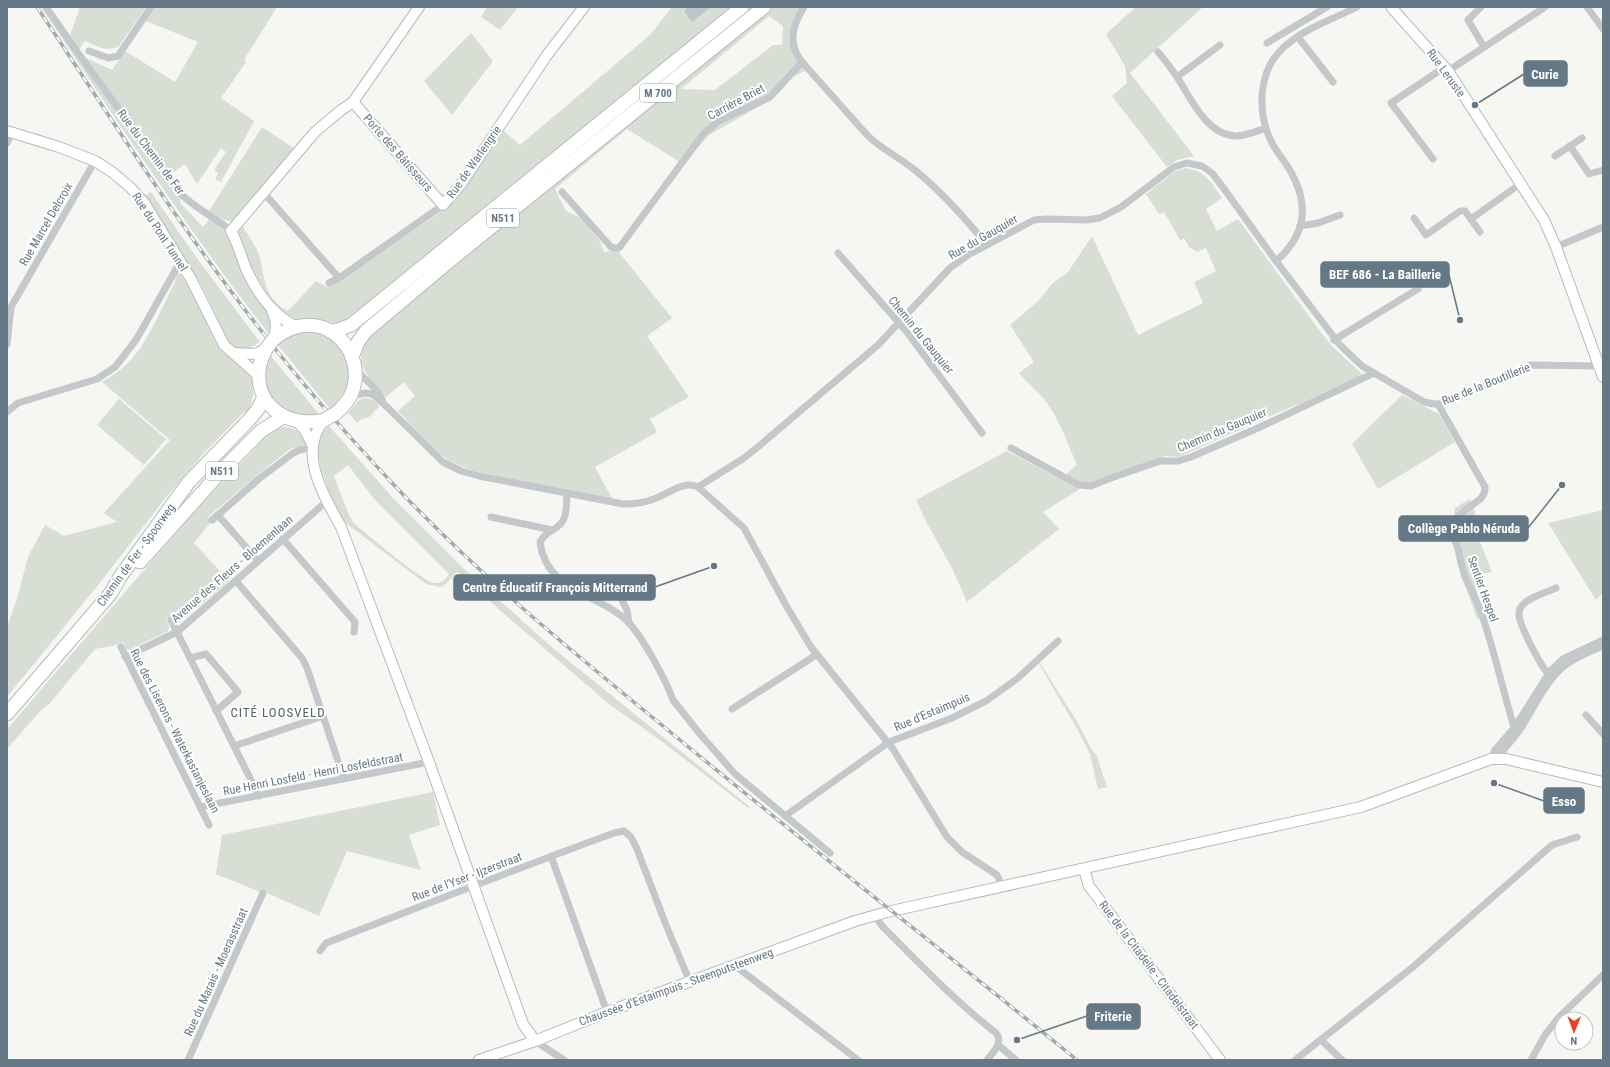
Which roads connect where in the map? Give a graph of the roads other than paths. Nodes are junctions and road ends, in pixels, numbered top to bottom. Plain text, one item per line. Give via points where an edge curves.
1 (46, 7) edge
2 (151, 7) edge
3 (419, 7) edge
4 (584, 7) edge
5 (742, 7) edge
6 (764, 7) edge
7 (804, 7) edge
8 (1327, 7) edge
9 (1357, 7) edge
10 (1391, 7) edge
11 (1481, 7) edge
12 (1545, 7) edge
13 (1587, 7) edge
14 (1603, 29) edge
15 (1298, 37) junction
16 (1267, 43) dead end
17 (1220, 45) dead end
18 (1484, 47) junction
19 (90, 51) dead end
20 (1158, 52) dead end
21 (802, 62) junction
22 (1446, 69) junction
23 (1177, 77) junction
24 (1333, 82) dead end
25 (353, 102) junction
26 (1266, 128) junction
27 (10, 131) edge
28 (1582, 138) dead end
29 (7, 143) edge
30 (1570, 146) junction
31 (1555, 156) dead end
32 (1433, 159) dead end
33 (95, 162) junction
34 (1198, 164) joint
35 (1603, 170) edge
36 (548, 173) junction
37 (1520, 184) junction
38 (562, 192) dead end
39 (264, 193) junction
40 (443, 205) junction
41 (1340, 215) dead end
42 (1414, 218) dead end
43 (1471, 219) junction
44 (1300, 226) junction
45 (1603, 227) edge
46 (231, 231) junction
47 (1480, 232) dead end
48 (987, 245) junction
49 (1556, 247) junction
50 (838, 253) dead end
51 (180, 262) junction
52 (1276, 262) junction
53 (339, 278) junction
54 (329, 283) dead end
55 (1418, 289) dead end
56 (272, 309) junction
57 (899, 323) junction
58 (297, 327) junction
59 (330, 332) junction
60 (1334, 340) junction
61 (7, 344) edge
62 (269, 345) junction
63 (233, 353) junction
64 (354, 363) junction
65 (1598, 366) junction
66 (1374, 373) junction
67 (258, 376) junction
68 (1603, 377) edge
69 (350, 396) junction
70 (264, 397) junction
71 (383, 403) junction
72 (1438, 404) junction
73 (7, 412) edge
74 (284, 417) junction
75 (329, 417) junction
76 (297, 422) junction
77 (982, 433) dead end
78 (312, 446) junction
79 (1011, 448) dead end
80 (698, 487) junction
81 (567, 494) junction
82 (327, 501) junction
83 (490, 517) dead end
84 (552, 530) junction
85 (283, 539) junction
86 (258, 561) junction
87 (236, 581) junction
88 (615, 587) dead end
89 (1556, 588) dead end
90 (112, 593) junction
91 (171, 620) dead end
92 (629, 623) junction
93 (177, 632) junction
94 (354, 632) dead end
95 (1603, 640) edge
96 (1058, 641) dead end
97 (1603, 646) edge
98 (120, 647) dead end
99 (816, 655) junction
100 (125, 657) junction
101 (190, 658) junction
102 (1547, 673) junction
103 (1553, 679) junction
104 (732, 709) dead end
105 (216, 711) junction
106 (7, 714) edge
107 (323, 716) junction
108 (1586, 716) dead end
109 (1517, 729) junction
110 (1603, 734) edge
111 (889, 742) junction
112 (234, 746) junction
113 (1494, 759) junction
114 (430, 762) junction
115 (344, 779) junction
116 (1603, 782) edge
117 (259, 796) junction
118 (200, 807) junction
119 (785, 816) junction
120 (209, 825) dead end
121 (1577, 837) dead end
122 (830, 853) dead end
123 (551, 856) junction
124 (1084, 868) junction
125 (474, 887) junction
126 (1003, 887) junction
127 (263, 893) dead end
128 (874, 915) junction
129 (320, 951) dead end
130 (734, 965) junction
131 (1603, 975) edge
132 (690, 982) junction
133 (607, 1012) junction
134 (535, 1040) junction
135 (1321, 1040) junction
136 (998, 1045) junction
137 (188, 1060) edge
138 (479, 1060) edge
139 (564, 1060) edge
140 (858, 1060) edge
141 (987, 1060) edge
142 (1016, 1060) edge
143 (1220, 1060) edge
144 (1296, 1060) edge
145 (1342, 1060) edge
146 (1531, 1060) edge

1 - 46 street, Rue du Chemin de Fer via 181,194
2 - 19 street via 118,56 108,58
3 - 25 main road
4 - 40 main road, Rue de Warlengrie via 535,72 461,184
5 - 36 highway, M 700
6 - 36 highway, M 700
7 - 21 street via 796,20 792,36 795,51
8 - 16 street
9 - 15 street
10 - 22 main road, Rue Leruste
11 - 18 street via 1468,20
12 - 18 street
13 - 14 street
15 - 24 street
15 - 26 street via 1278,54 1265,78 1262,101
17 - 23 street
18 - 22 street
20 - 23 street
21 - 38 street, Carrière Briet via 770,97 719,121 704,133 619,248 611,247
21 - 48 street via 872,139 925,179 954,206
22 - 32 street via 1391,103
22 - 37 main road, Rue Leruste
23 - 26 street via 1202,115 1218,130 1238,136
25 - 39 main road via 315,132
25 - 40 main road, Porte des Bâtisseurs
26 - 44 street via 1271,142 1290,170 1297,186 1301,205
27 - 29 street
27 - 33 main road, Rue du Pont Tunnel
28 - 30 street
30 - 31 street
30 - 35 street via 1589,174
33 - 51 main road, Rue du Pont Tunnel via 131,188
33 - 61 street, Rue Marcel Delcroix via 11,307
34 - 48 street, Rue du Gauquier via 1187,163 1174,167 1105,216 1086,220 1038,219
34 - 52 street, Rue de la Boutillerie via 1216,178
36 - 59 highway, N511 via 351,325
36 - 64 highway, N511 via 366,331 358,342
37 - 43 street
37 - 49 main road, Rue Leruste via 1544,220
39 - 46 main road
39 - 53 street
40 - 53 street, Rue de Warlengrie
41 - 44 street
42 - 43 street via 1426,235 1460,211 1467,212
43 - 47 street
44 - 52 street via 1293,244
45 - 49 street
46 - 56 main road, Rue du Chemin de Fer via 249,275
48 - 57 street, Rue du Gauquier via 950,268
49 - 65 main road, Rue Leruste
50 - 57 street, Chemin du Gauquier
51 - 63 main road, Rue du Pont Tunnel via 208,310 224,345
51 - 73 street via 136,340 115,367 97,379 18,403
52 - 60 street, Rue de la Boutillerie
53 - 54 street, Rue de Warlengrie
55 - 60 street
56 - 58 main road, Rue du Chemin de Fer
56 - 62 main road, Rue du Chemin de Fer via 277,328
57 - 77 street, Chemin du Gauquier
57 - 80 street, Rue du Gauquier via 878,345 759,446
58 - 59 highway via 319,327
58 - 62 highway via 286,331
59 - 64 highway via 344,342
60 - 66 street, Rue de la Boutillerie
62 - 63 main road via 255,354
62 - 67 highway via 260,363
63 - 67 main road, Rue du Pont Tunnel
64 - 69 highway via 355,383
64 - 71 street via 361,377 380,395
65 - 68 main road
65 - 72 street, Rue de la Boutillerie via 1531,365
66 - 72 street, Rue de la Boutillerie via 1424,402
66 - 79 street, Chemin du Gauquier via 1191,457 1178,461 1160,461 1091,486 1079,485
67 - 70 highway
69 - 71 street via 372,394
69 - 75 highway via 344,406
70 - 74 highway via 272,408
70 - 90 highway, Chemin de Fer - Spoorweg / N511 via 249,420 188,483 120,577
71 - 81 street via 443,462 476,476
72 - 109 street, Sentier Hespel via 1485,487 1482,498 1458,516 1454,534 1463,570 1483,618
74 - 76 highway
74 - 90 highway, Chemin de Fer - Spoorweg / N511 via 261,430
75 - 76 highway via 309,423
75 - 78 main road via 317,428
76 - 78 main road via 304,429
78 - 82 main road via 316,476
78 - 86 street via 292,454 215,517
80 - 81 street via 683,485 654,499 628,504
80 - 99 street via 744,528 796,624
81 - 84 street via 565,516 562,523
82 - 85 street, Avenue des Fleurs - Bloemenlaan
82 - 114 main road via 343,534
83 - 84 street
84 - 92 street via 545,534 540,542 547,565 552,572 574,589
85 - 86 street, Avenue des Fleurs - Bloemenlaan
85 - 94 street via 355,622
86 - 87 street, Avenue des Fleurs - Bloemenlaan
87 - 93 street, Avenue des Fleurs - Bloemenlaan
87 - 107 street via 302,658
88 - 92 street via 627,610
89 - 102 street via 1526,602 1519,612 1540,663
90 - 106 highway, Chemin de Fer - Spoorweg / N511
91 - 93 street
92 - 119 street via 641,638 683,714 735,774
93 - 100 street, Avenue des Fleurs - Bloemenlaan
93 - 101 street
95 - 102 street via 1564,659
96 - 111 street, Rue d'Estaimpuis via 1018,678 975,708
97 - 103 street via 1567,664
98 - 100 street, Rue des Liserons - Waterkastanjeslaan
99 - 104 street
99 - 111 street
100 - 118 street, Rue des Liserons - Waterkastanjeslaan
101 - 105 street
101 - 105 street via 206,654 238,692
102 - 103 street
102 - 109 street
103 - 109 street
105 - 112 street
107 - 112 street
107 - 115 street
108 - 110 street
109 - 113 street
111 - 119 street, Rue d'Estaimpuis
111 - 126 street via 947,837 962,852 997,875
112 - 117 street
113 - 116 main road via 1506,759
113 - 124 main road, Chaussée d'Estaimpuis - Steenputsteenweg via 1361,807
114 - 115 street, Rue Henri Losfeld - Henri Losfeldstraat
114 - 125 main road
115 - 117 street, Rue Henri Losfeld - Henri Losfeldstraat
117 - 118 street, Rue Henri Losfeld - Henri Losfeldstraat
118 - 120 street, Rue des Liserons - Waterkastanjeslaan
119 - 122 street
121 - 135 street via 1552,845 1413,967
123 - 125 street, Rue de l'Yser - Ijzerstraat
123 - 132 street, Rue de l'Yser - Ijzerstraat via 614,833 624,831 631,836
123 - 133 street
124 - 126 main road, Chaussée d'Estaimpuis - Steenputsteenweg
124 - 143 main road, Rue de la Citadelle - Citadelstraat via 1089,886
125 - 129 street, Rue de l'Yser - Ijzerstraat via 326,943
125 - 134 main road via 523,1024
126 - 128 main road, Chaussée d'Estaimpuis - Steenputsteenweg
127 - 137 street, Rue du Marais - Moerasstraat
128 - 130 main road, Chaussée d'Estaimpuis - Steenputsteenweg
128 - 136 street via 945,989 996,1033 1000,1040
130 - 132 main road, Chaussée d'Estaimpuis - Steenputsteenweg
130 - 140 street
131 - 146 street via 1554,1023
132 - 133 main road, Chaussée d'Estaimpuis - Steenputsteenweg
133 - 134 main road, Chaussée d'Estaimpuis - Steenputsteenweg
134 - 138 main road, Chaussée d'Estaimpuis - Steenputsteenweg
134 - 139 street
135 - 144 street
135 - 145 street
136 - 141 street
136 - 142 street

